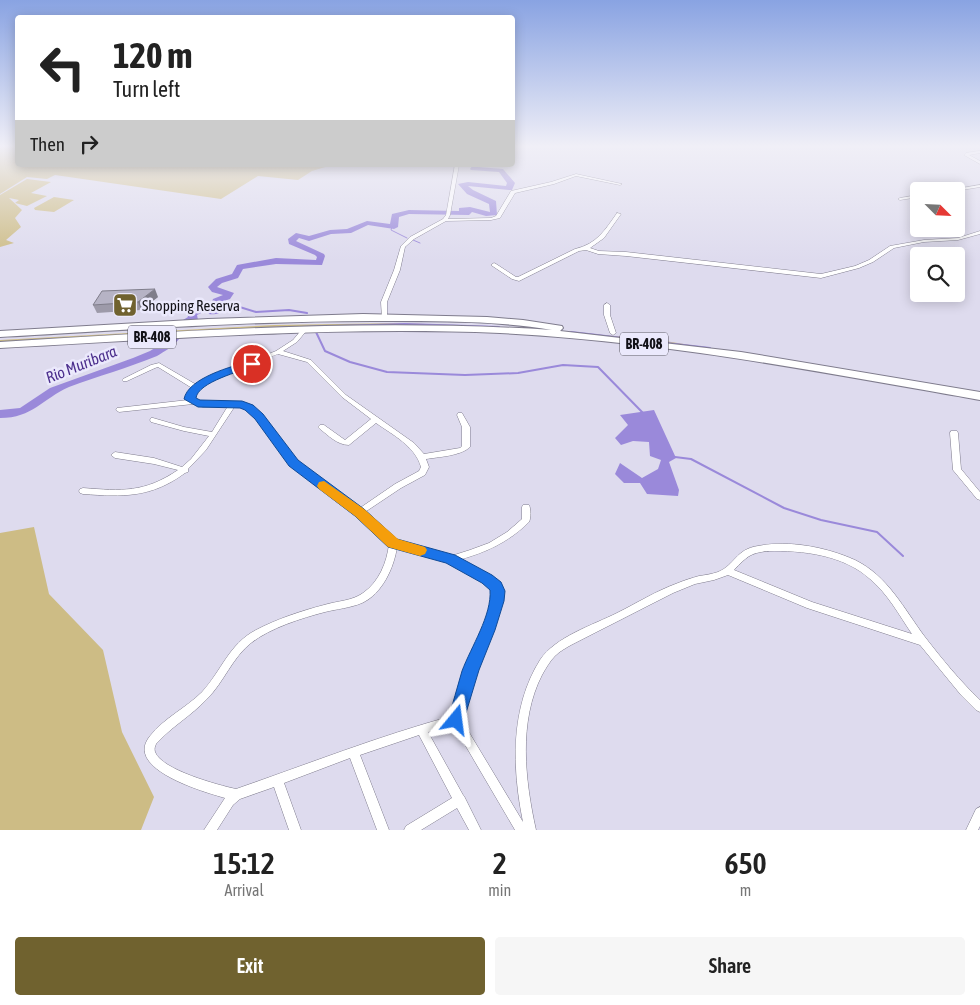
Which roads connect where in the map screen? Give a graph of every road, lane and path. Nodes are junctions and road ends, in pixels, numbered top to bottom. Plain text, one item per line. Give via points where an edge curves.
1 (453, 184) edge
2 (549, 184) edge
3 (980, 186) edge
4 (965, 188) edge
5 (910, 197) edge
6 (900, 199) dead end
7 (619, 214) dead end
8 (447, 215) junction
9 (980, 232) edge
10 (586, 248) junction
11 (494, 266) dead end
12 (607, 305) dead end
13 (384, 318) junction
14 (558, 328) junction
15 (305, 329) junction
16 (613, 333) junction
17 (0, 336) edge
18 (0, 346) edge
19 (278, 352) junction
20 (125, 380) dead end
21 (195, 387) junction
22 (980, 388) edge
23 (980, 396) edge
24 (193, 402) junction
25 (233, 404) junction
26 (119, 410) dead end
27 (460, 415) dead end
28 (153, 420) dead end
29 (375, 420) junction
30 (322, 426) dead end
31 (954, 433) dead end
32 (213, 434) junction
33 (115, 455) dead end
34 (422, 457) junction
35 (186, 470) junction
36 (83, 492) dead end
37 (980, 496) edge
38 (526, 508) dead end
39 (360, 512) junction
40 (393, 543) junction
41 (450, 559) junction
42 (727, 571) junction
43 (923, 642) junction
44 (980, 707) edge
45 (456, 720) junction
46 (421, 729) junction
47 (352, 752) junction
48 (277, 780) junction
49 (236, 795) junction
50 (460, 800) junction
51 (980, 813) edge
52 (210, 830) edge
53 (295, 830) edge
54 (383, 830) edge
55 (410, 830) edge
56 (476, 830) edge
57 (521, 830) edge
58 (530, 830) edge
59 (972, 830) edge

1 - 8 street
2 - 8 street via 513,192 498,217
3 - 4 street
5 - 6 street
7 - 10 street via 602,237
8 - 13 street via 403,246 384,302
9 - 10 street via 958,239 892,247 857,267 821,276 598,252
10 - 11 street via 519,279
12 - 16 street
13 - 14 highway via 512,322
13 - 17 highway via 292,318
14 - 16 highway, BR-408
14 - 17 highway, BR-408 via 488,323 336,322
15 - 18 highway, BR-408
15 - 19 street via 295,341
15 - 23 highway, BR-408 via 453,329 590,338 684,348
16 - 22 highway, BR-408 via 771,354
19 - 21 street
19 - 29 street via 309,360 335,388
20 - 21 street via 159,365
21 - 24 street via 190,399
24 - 25 street
24 - 26 street
25 - 32 street
25 - 39 street via 249,407 294,463
27 - 34 street via 466,427 466,447
28 - 32 street via 184,430
29 - 30 street via 346,443
29 - 34 street via 402,437
31 - 37 street via 957,470
32 - 35 street
33 - 35 street
34 - 39 street via 425,467 422,473
35 - 36 street via 160,485 134,492
38 - 41 street via 526,520 501,541 472,554
39 - 40 street
40 - 41 street
40 - 49 street via 393,552 383,574 369,593 350,604 306,614 246,640 206,693 155,737 149,746 149,755 158,765 199,785
41 - 45 street via 487,579 497,591
42 - 43 street via 837,615
42 - 43 street via 755,549 804,551 851,562 876,579
42 - 58 street via 657,596 571,640 554,651 543,664 529,690 523,730 521,759
43 - 44 street
45 - 46 street
45 - 57 street
46 - 47 street
46 - 50 street
47 - 48 street
47 - 54 street
48 - 49 street
48 - 53 street
49 - 52 street
50 - 55 street
50 - 56 street
51 - 59 street

